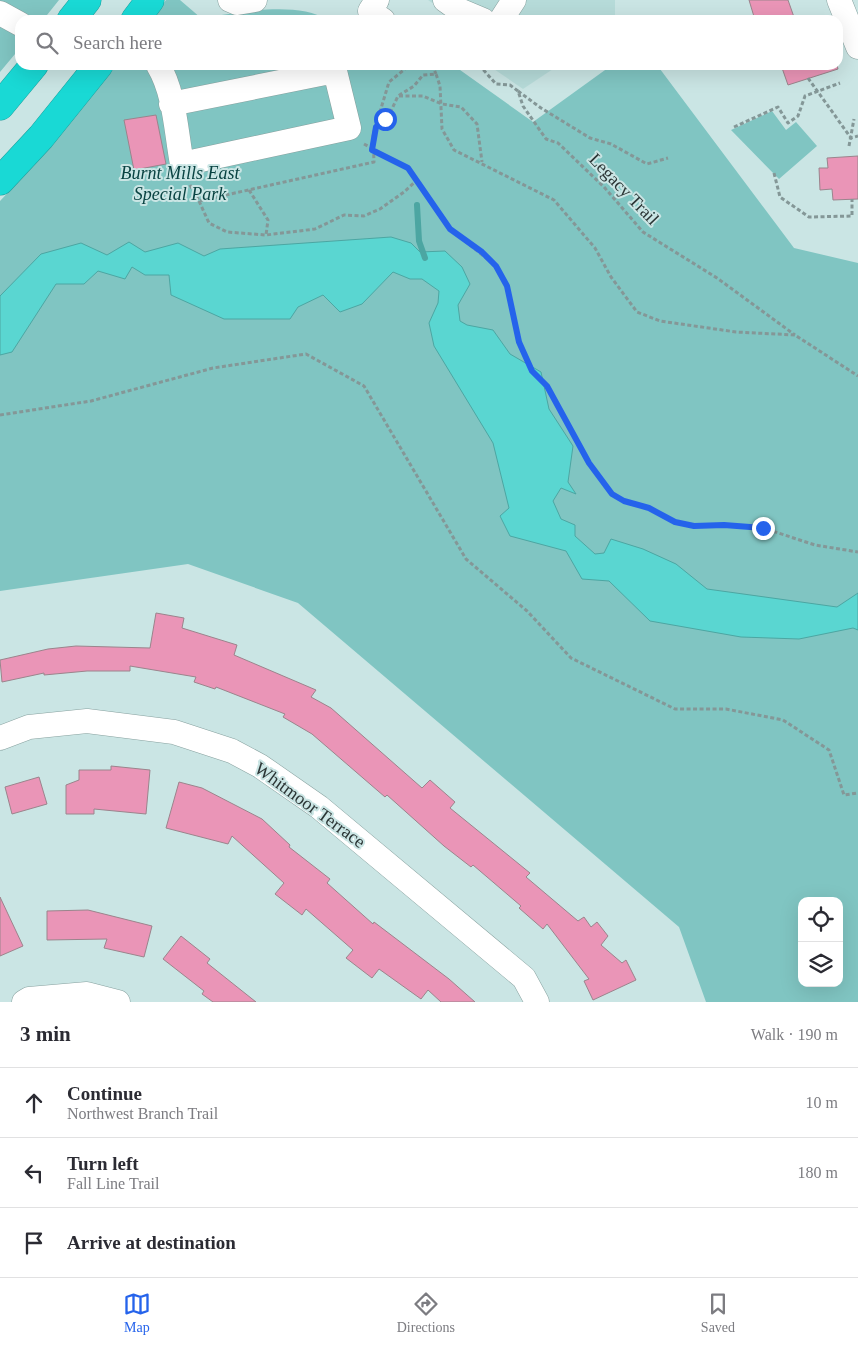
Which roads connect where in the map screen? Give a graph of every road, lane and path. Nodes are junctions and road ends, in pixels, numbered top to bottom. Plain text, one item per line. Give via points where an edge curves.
1 (87, 0) edge
2 (150, 0) edge
3 (230, 0) edge
4 (255, 0) edge
5 (377, 0) edge
6 (445, 0) edge
7 (514, 0) edge
8 (839, 0) edge
9 (0, 13) edge
10 (74, 15) edge
11 (139, 15) edge
12 (376, 15) edge
13 (470, 15) edge
14 (504, 15) edge
15 (15, 21) edge
16 (858, 47) edge
17 (30, 70) edge
18 (96, 70) edge
19 (161, 70) edge
20 (404, 70) edge
21 (434, 70) edge
22 (483, 70) edge
23 (436, 74) junction
24 (808, 78) dead end
25 (840, 83) dead end
26 (518, 91) junction
27 (818, 91) junction
28 (398, 96) junction
29 (171, 104) junction
30 (442, 104) junction
31 (0, 106) edge
32 (854, 119) dead end
33 (376, 127) junction
34 (734, 127) dead end
35 (858, 136) edge
36 (851, 138) junction
37 (849, 146) dead end
38 (372, 150) junction
39 (668, 158) dead end
40 (482, 163) junction
41 (182, 164) junction
42 (774, 173) dead end
43 (0, 181) edge
44 (416, 181) junction
45 (249, 190) junction
46 (852, 199) dead end
47 (199, 201) junction
48 (266, 235) junction
49 (795, 335) junction
50 (858, 376) edge
51 (0, 414) edge
52 (858, 552) edge
53 (0, 738) edge
54 (858, 793) edge
55 (24, 1002) edge
56 (118, 1002) edge
57 (537, 1002) edge

1 - 10 highway
2 - 11 highway
3 - 4 street via 237,3
5 - 12 street via 370,11
6 - 13 street
7 - 14 street
8 - 16 street
9 - 15 street
17 - 31 highway
18 - 43 highway
19 - 29 street
20 - 33 path via 388,82
21 - 23 path
22 - 26 path via 496,84 510,85
23 - 28 path via 423,75 414,86
23 - 30 path
24 - 27 path
25 - 27 path
26 - 39 path via 590,138 610,144 646,164
26 - 49 path, Legacy Trail via 523,106 546,139 558,143 604,187 642,232 716,278
27 - 34 path via 805,96 798,116 788,123 778,107
27 - 36 path
28 - 30 path via 423,96
28 - 33 path via 391,111
29 - 41 street
29 - 41 street via 335,71 348,128
30 - 40 path via 442,129 454,150
30 - 40 path via 460,107 477,124
32 - 36 path
33 - 38 path
35 - 36 path
36 - 37 path
38 - 44 path via 408,168
38 - 45 path via 374,162
40 - 49 path via 554,200 595,248 611,277 637,312 660,321 736,332
41 - 47 path
42 - 46 path via 780,197 809,217 852,216
44 - 48 path via 388,203 364,216 344,215 315,229
44 - 52 path via 450,229 496,266 507,286 519,342 532,371 547,386 589,463 612,494 675,522 694,526 763,528 816,545
45 - 47 path
45 - 48 path via 268,220
47 - 48 path via 208,223 227,232
49 - 50 path, Legacy Trail
51 - 54 path via 91,401 213,368 306,354 364,386 466,559 527,612 570,658 676,708 726,709 783,720 829,750 844,795
53 - 57 street, Whitmoor Terrace via 29,728 88,720 174,732 232,751 260,766 319,807 524,978
55 - 56 street via 88,994

